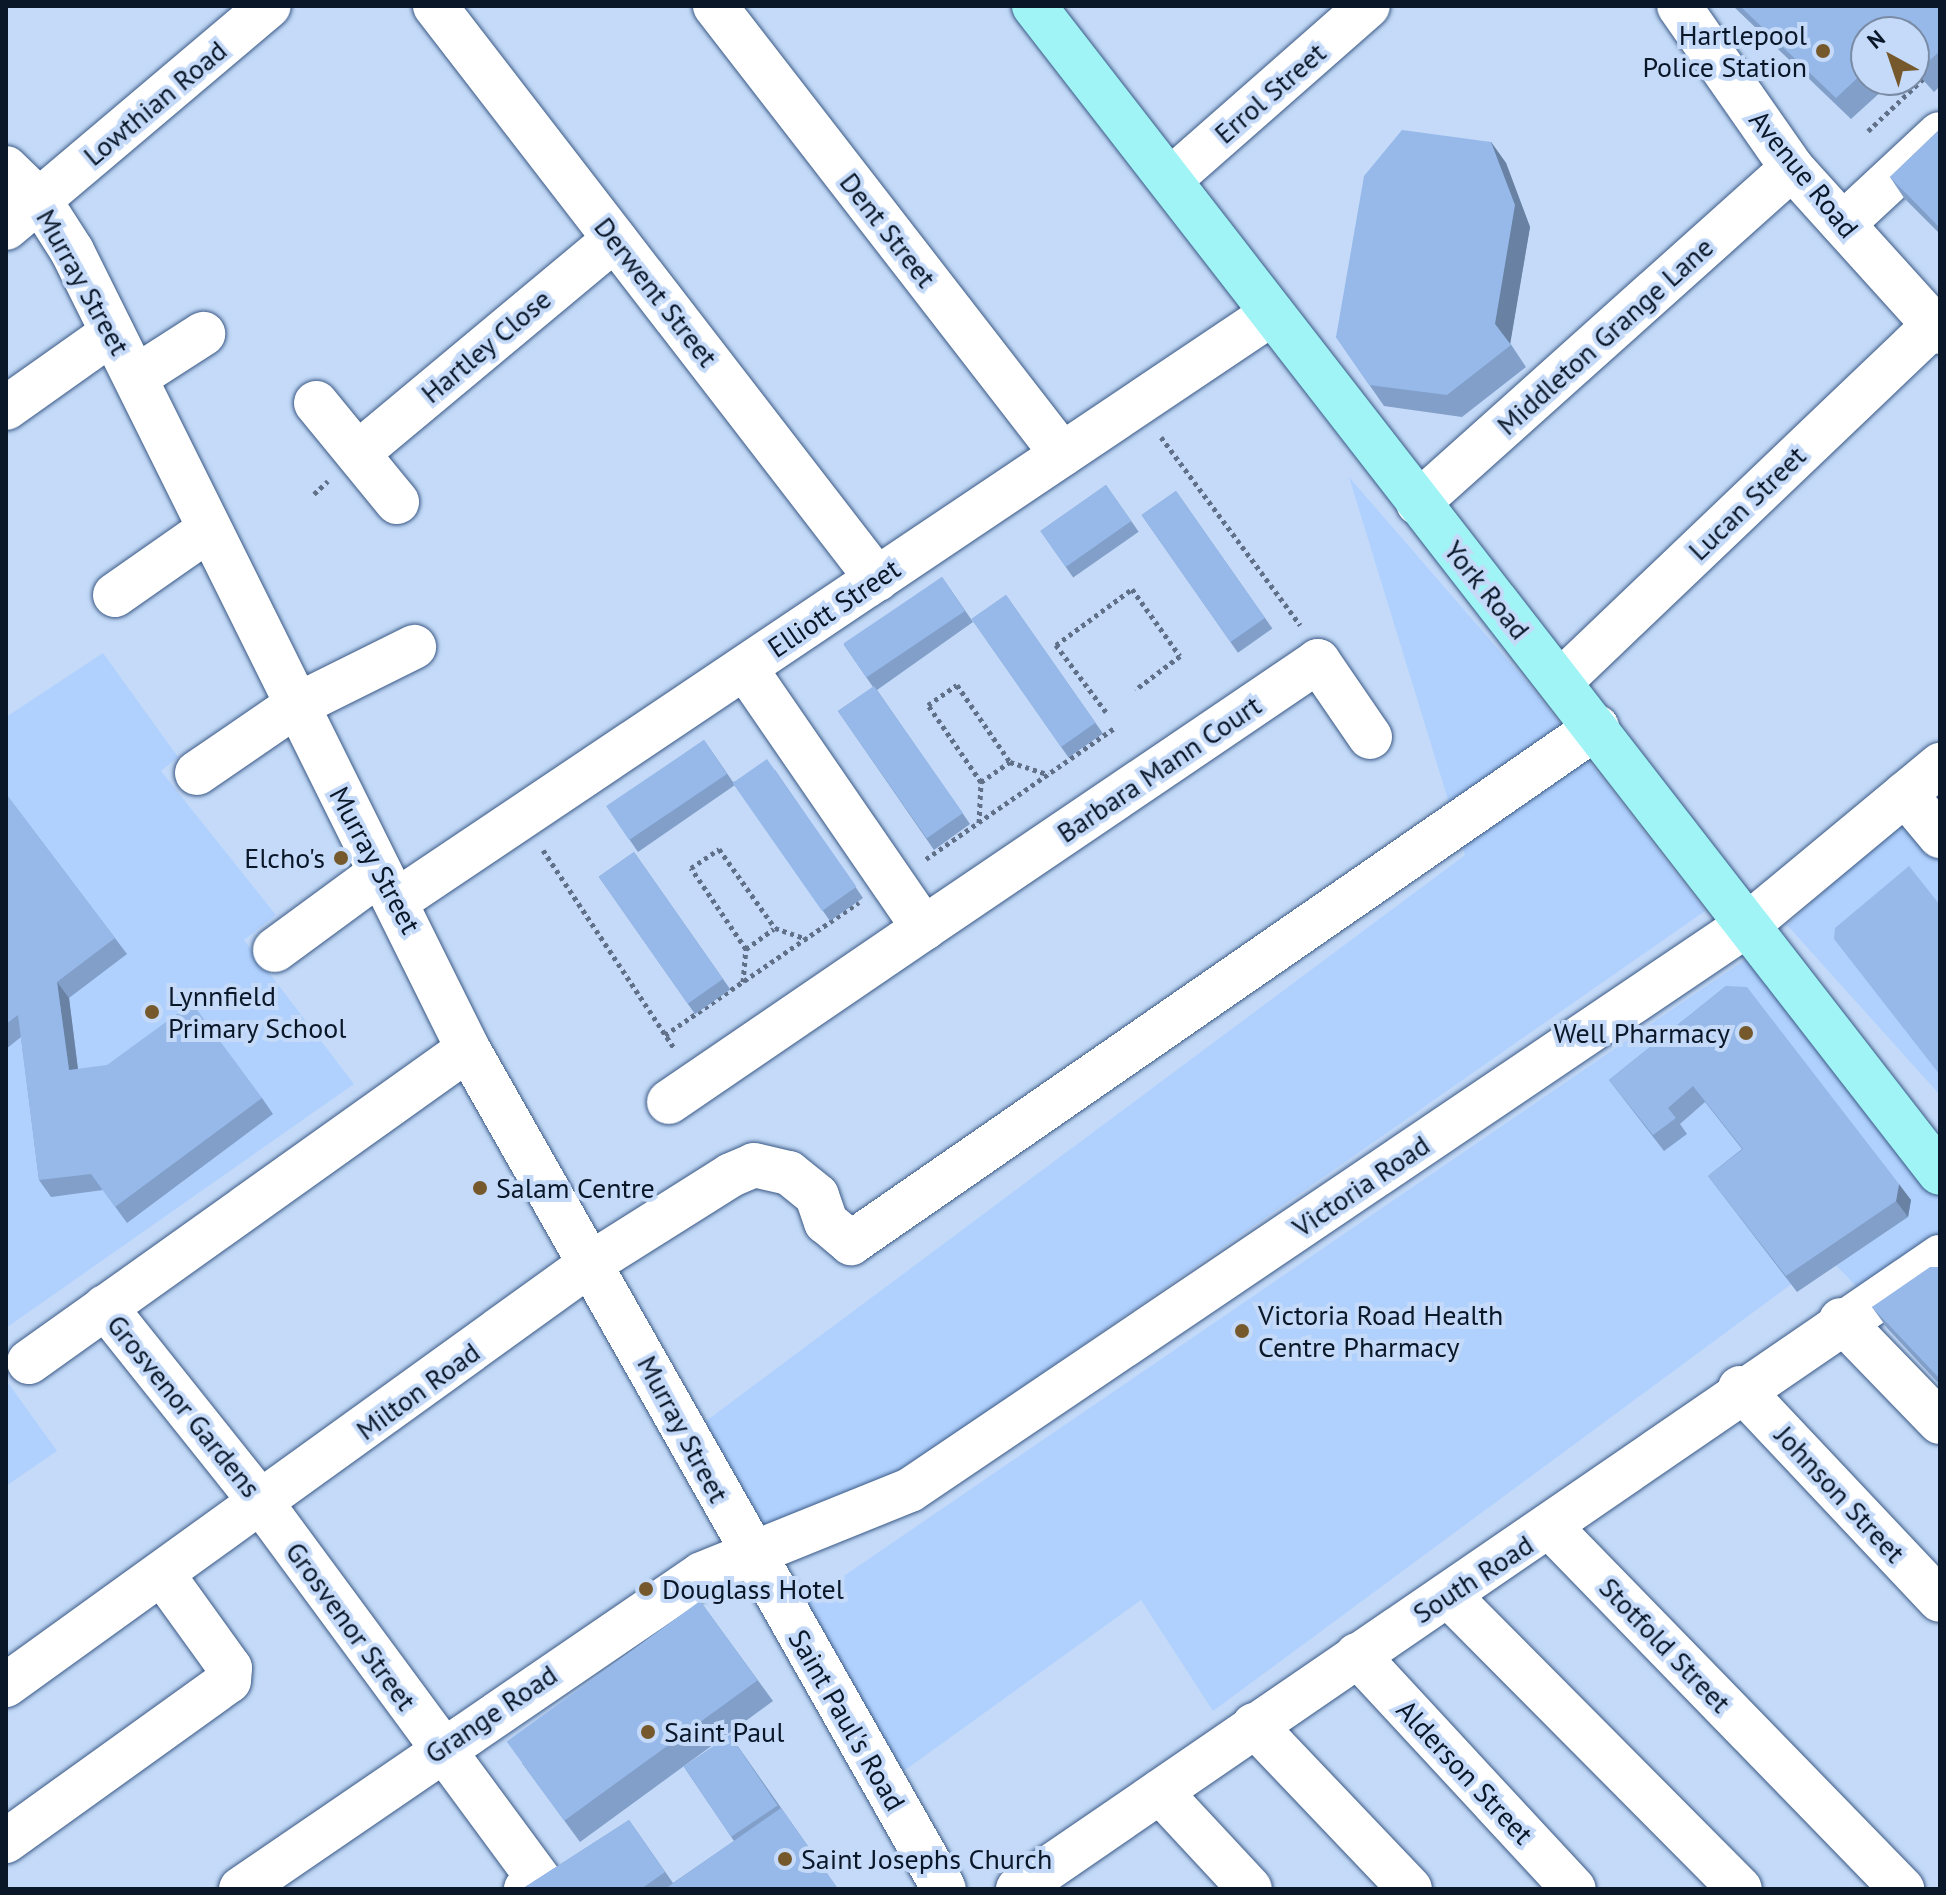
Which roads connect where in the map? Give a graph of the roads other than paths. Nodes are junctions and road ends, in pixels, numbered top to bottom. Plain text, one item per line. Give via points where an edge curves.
1 (269, 6) edge
2 (435, 6) edge
3 (715, 6) edge
4 (1034, 6) edge
5 (1679, 6) edge
6 (1363, 8) edge
7 (1940, 134) edge
8 (6, 168) edge
9 (1792, 168) junction
10 (1171, 179) junction
11 (40, 201) junction
12 (1843, 224) junction
13 (6, 228) edge
14 (615, 239) junction
15 (1270, 315) junction
16 (1937, 329) edge
17 (112, 333) junction
18 (203, 334) dead end
19 (136, 377) junction
20 (316, 403) dead end
21 (6, 408) edge
22 (358, 453) junction
23 (1062, 454) junction
24 (397, 502) dead end
25 (1418, 503) junction
26 (208, 530) junction
27 (877, 579) junction
28 (115, 595) dead end
29 (414, 647) dead end
30 (745, 668) junction
31 (1561, 681) junction
32 (295, 706) junction
33 (1597, 727) junction
34 (1370, 737) dead end
35 (1940, 765) edge
36 (197, 773) dead end
37 (1905, 794) junction
38 (1940, 836) edge
39 (389, 887) junction
40 (1751, 922) junction
41 (924, 928) junction
42 (275, 950) dead end
43 (468, 1049) junction
44 (669, 1102) dead end
45 (1940, 1173) edge
46 (593, 1262) junction
47 (1934, 1262) edge
48 (105, 1307) junction
49 (1841, 1320) junction
50 (29, 1362) dead end
51 (1740, 1388) junction
52 (1940, 1422) edge
53 (263, 1505) junction
54 (1551, 1528) junction
55 (749, 1552) junction
56 (163, 1575) junction
57 (1448, 1595) junction
58 (1940, 1600) edge
59 (1357, 1655) junction
60 (6, 1685) edge
61 (1254, 1725) junction
62 (440, 1748) junction
63 (1160, 1792) junction
64 (6, 1841) edge
65 (241, 1889) edge
66 (526, 1889) edge
67 (944, 1889) edge
68 (1018, 1889) edge
69 (1250, 1889) edge
70 (1410, 1889) edge
71 (1574, 1889) edge
72 (1740, 1889) edge
73 (1902, 1889) edge

1 - 11 street, Lowthian Road
2 - 14 street, Derwent Street
3 - 23 street, Dent Street
4 - 10 main road, York Road
5 - 9 street, Avenue Road
6 - 10 street, Errol Street
7 - 12 street
8 - 11 street, Murray Street
9 - 12 street, Avenue Road
9 - 25 street, Middleton Grange Lane
10 - 15 main road, York Road
11 - 13 street, Lowthian Road
11 - 17 street, Murray Street
12 - 16 street, Avenue Road
14 - 22 street, Hartley Close
14 - 27 street, Derwent Street
15 - 23 street, Elliott Street
15 - 25 main road, York Road
16 - 31 street, Lucan Street
17 - 19 street, Murray Street
17 - 21 street
18 - 19 street
19 - 26 street, Murray Street via 185,467
20 - 22 street
22 - 24 street
23 - 27 street, Elliott Street
25 - 31 main road, York Road
26 - 28 street
26 - 32 street, Murray Street
27 - 30 street, Elliott Street
29 - 32 street
30 - 39 street, Elliott Street
30 - 41 street
31 - 33 main road, York Road
32 - 36 street
32 - 39 street, Murray Street
33 - 40 main road, York Road
33 - 46 street, Milton Road via 851,1243 826,1222 807,1184 754,1165
34 - 41 street, Barbara Mann Court via 1318,661
35 - 37 street, Victoria Road
37 - 38 street
37 - 40 street, Victoria Road
39 - 42 street, Elliott Street
39 - 43 street, Murray Street
40 - 45 main road, York Road
40 - 55 street, Victoria Road via 910,1490
41 - 44 street, Barbara Mann Court
43 - 46 street, Murray Street
43 - 48 street
46 - 53 street, Milton Road
46 - 55 street, Murray Street
47 - 49 street, South Road
48 - 50 street
48 - 53 street, Grosvenor Gardens
49 - 51 street, South Road
49 - 52 street
51 - 54 street, South Road
51 - 58 street, Johnson Street
53 - 56 street, Milton Road
53 - 62 street, Grosvenor Street
54 - 57 street, South Road
54 - 73 street, Stotfold Street
55 - 62 street, Grange Road via 702,1574
55 - 67 street, Saint Paul's Road
56 - 60 street, Milton Road
56 - 64 street via 230,1668 229,1681
57 - 59 street, South Road
57 - 72 street
59 - 61 street, South Road
59 - 71 street, Alderson Street
61 - 63 street, South Road
61 - 70 street
62 - 65 street, Grange Road
62 - 66 street, Grosvenor Street via 539,1880
63 - 68 street, South Road
63 - 69 street

